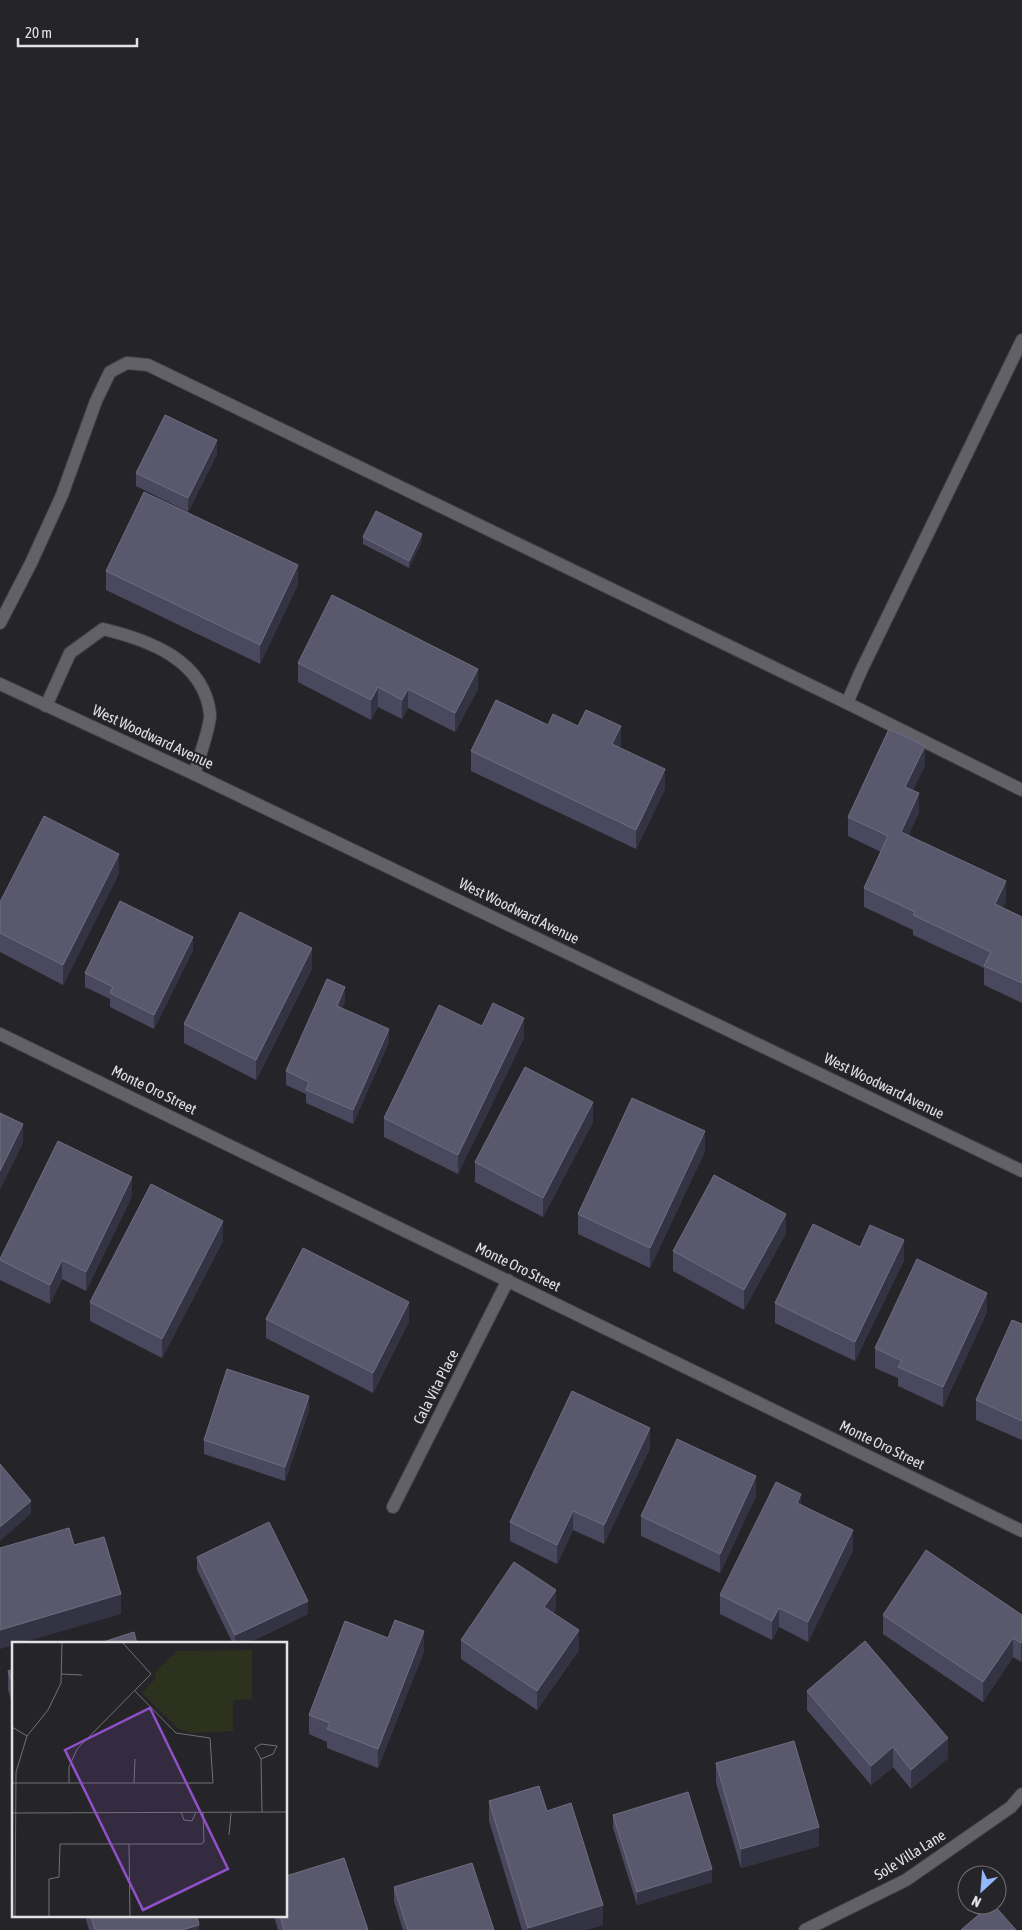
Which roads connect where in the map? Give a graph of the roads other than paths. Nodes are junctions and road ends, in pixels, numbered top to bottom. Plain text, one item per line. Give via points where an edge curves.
1 (1022, 340) edge
2 (0, 623) edge
3 (0, 684) edge
4 (847, 703) junction
5 (46, 706) junction
6 (194, 774) junction
7 (1022, 790) edge
8 (0, 1034) edge
9 (1022, 1170) edge
10 (508, 1280) junction
11 (393, 1508) dead end
12 (1022, 1531) edge
13 (1022, 1794) edge
14 (805, 1930) edge

1 - 4 street
2 - 4 street via 62,495 103,386 110,372 127,363 148,365
3 - 5 street, West Woodward Avenue
4 - 7 street
5 - 6 street, West Woodward Avenue
5 - 6 street via 70,653 103,629 133,636 176,657 201,683 210,716
6 - 9 street, West Woodward Avenue
8 - 10 street, Monte Oro Street
10 - 11 street, Cala Vita Place
10 - 12 street, Monte Oro Street
13 - 14 street, Sole Villa Lane via 1011,1807 906,1880

